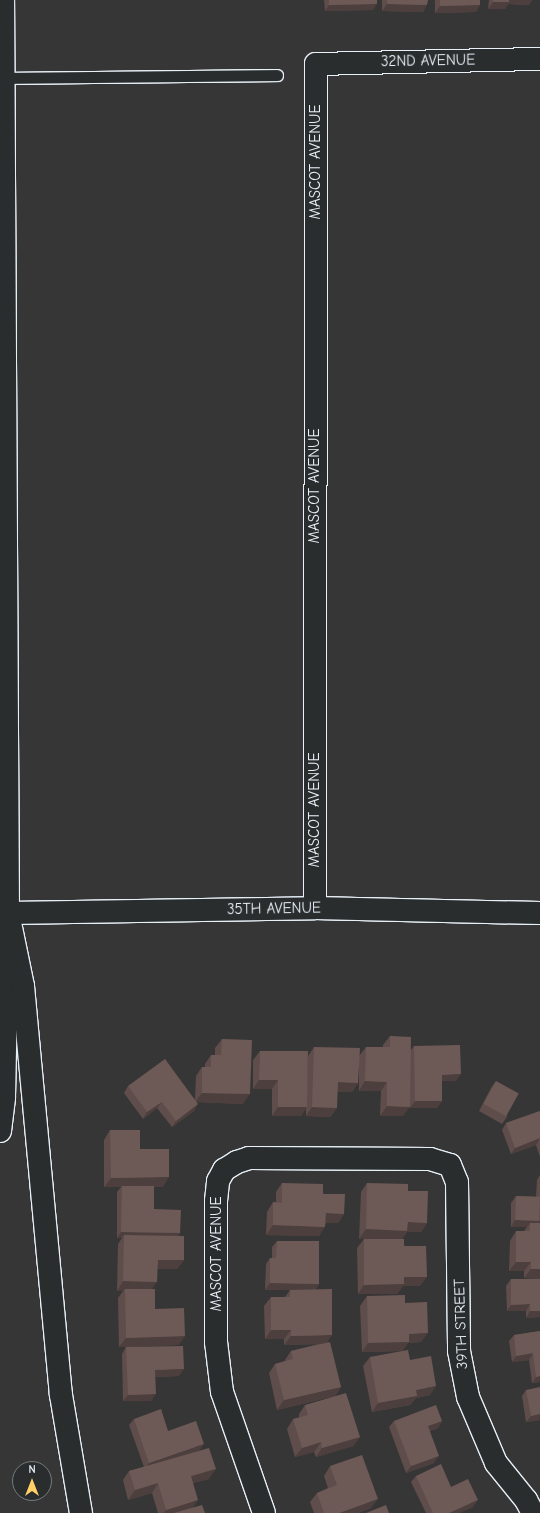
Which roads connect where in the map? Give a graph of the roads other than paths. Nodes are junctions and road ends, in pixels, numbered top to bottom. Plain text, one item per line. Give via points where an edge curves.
1 (3, 0) edge
2 (540, 59) edge
3 (316, 64) joint
4 (277, 75) dead end
5 (3, 78) junction
6 (1, 138) edge
7 (3, 533) edge
8 (315, 908) junction
9 (4, 913) edge
10 (540, 913) edge
11 (0, 1131) edge
12 (450, 1165) joint
13 (533, 1501) edge
14 (81, 1513) edge
15 (264, 1513) edge

1 - 5 main road
2 - 3 main road, 32ND AVENUE
3 - 8 main road, MASCOT AVENUE
4 - 5 lane
5 - 6 main road
6 - 7 main road
7 - 9 main road
8 - 9 main road, 35TH AVENUE
8 - 10 main road, 35TH AVENUE
9 - 11 main road via 4,1097
9 - 14 main road via 23,986 61,1395
12 - 13 main road, 39TH STREET via 457,1182 459,1351 462,1374 475,1420 496,1463
12 - 15 main road, MASCOT AVENUE via 430,1159 248,1158 224,1170 218,1181 218,1367 229,1415

